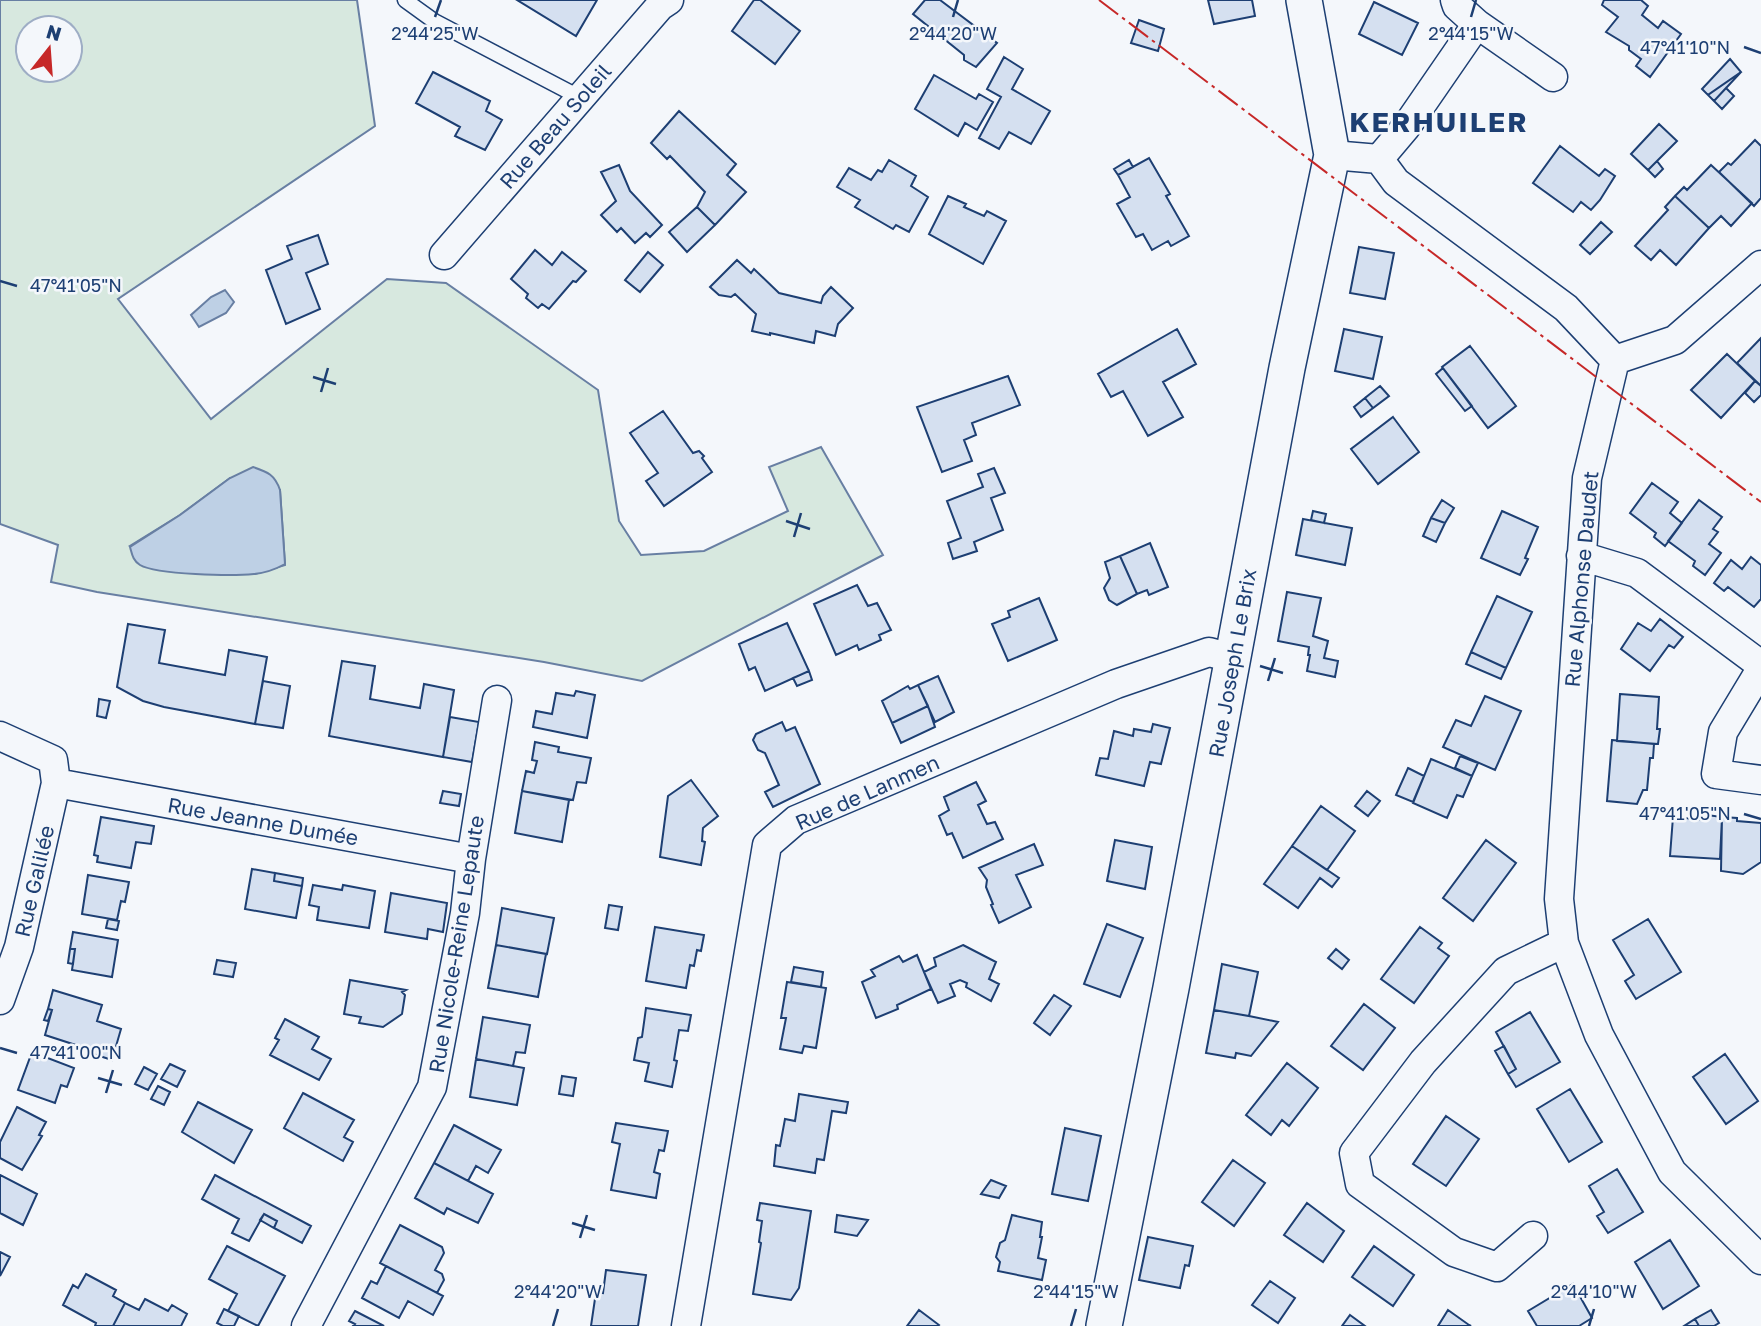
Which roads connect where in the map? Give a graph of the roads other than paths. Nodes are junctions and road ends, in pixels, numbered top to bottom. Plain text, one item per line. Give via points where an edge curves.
1 (405, 0) edge
2 (668, 0) edge
3 (1304, 0) edge
4 (1455, 0) edge
5 (1477, 24) junction
6 (1553, 77) dead end
7 (579, 97) junction
8 (1332, 155) junction
9 (1379, 159) junction
10 (444, 255) dead end
11 (1761, 265) edge
12 (1615, 360) junction
13 (1581, 556) junction
14 (1232, 658) junction
15 (1761, 667) edge
16 (496, 700) dead end
17 (0, 736) edge
18 (55, 772) junction
19 (1761, 780) edge
20 (471, 859) junction
21 (1564, 943) junction
22 (0, 1000) edge
23 (1533, 1236) dead end
24 (1761, 1260) edge
25 (306, 1326) edge
26 (686, 1326) edge
27 (1104, 1326) edge

1 - 7 lane via 434,21
2 - 7 street, Rue Beau Soleil
3 - 8 street, Rue Joseph Le Brix
4 - 5 street
5 - 6 street
5 - 9 street
7 - 10 street, Rue Beau Soleil
8 - 9 street
8 - 14 street, Rue Joseph Le Brix
9 - 12 street via 1396,182 1566,308
11 - 12 street via 1675,340
12 - 13 street, Rue Alphonse Daudet via 1587,478
13 - 15 street via 1637,573
13 - 21 street, Rue Alphonse Daudet via 1559,899
14 - 26 street, Rue de Lanmen via 1209,652 1116,684 796,820 767,845
14 - 27 street, Rue Joseph Le Brix
15 - 19 street via 1723,732 1716,774
16 - 20 street, Rue Nicole-Reine Lepaute
17 - 18 street, Rue Jeanne Dumée
18 - 20 street, Rue Jeanne Dumée
18 - 22 street, Rue Galilée via 19,947
20 - 25 street, Rue Nicole-Reine Lepaute via 432,1087
21 - 23 street via 1506,971 1423,1062 1354,1153 1360,1184 1454,1252 1497,1267
21 - 24 street, Rue Alphonse Daudet via 1599,1035 1672,1172

